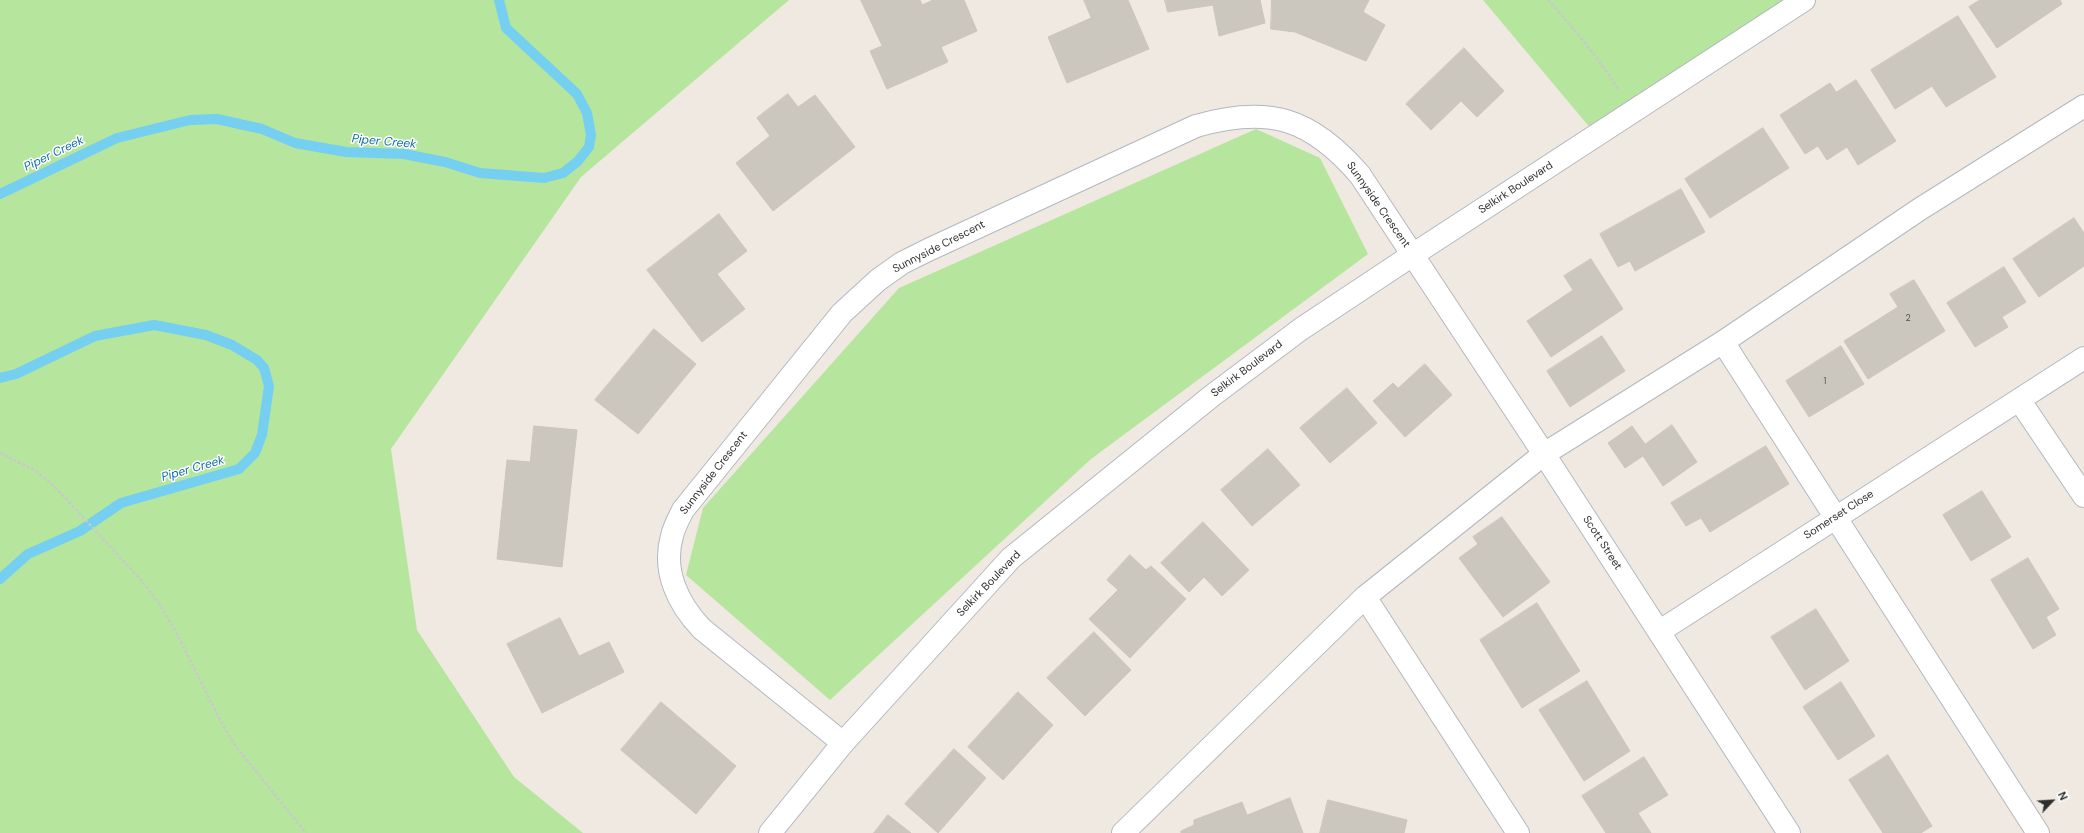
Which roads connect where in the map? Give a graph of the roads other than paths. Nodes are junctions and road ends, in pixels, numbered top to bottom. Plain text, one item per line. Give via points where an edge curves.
1 (1804, 0) edge
2 (2084, 106) edge
3 (1414, 254) junction
4 (1723, 342) junction
5 (2084, 358) edge
6 (2020, 401) junction
7 (1544, 454) junction
8 (2084, 496) edge
9 (1836, 517) junction
10 (1365, 597) junction
11 (1660, 631) junction
12 (843, 743) junction
13 (770, 833) edge
14 (1123, 833) edge
15 (1518, 833) edge
16 (1789, 833) edge
17 (2038, 833) edge

1 - 3 street, Selkirk Boulevard
2 - 4 street via 1920,209
3 - 7 street, Scott Street
3 - 12 street, Selkirk Boulevard via 1301,330 1213,395 1011,558
3 - 12 street, Sunnyside Crescent via 1360,175 1321,137 1276,118 1250,115 1223,118 1196,126 928,250 890,272 859,296 842,313 683,510 672,535 669,554 670,575 689,615 702,629
4 - 7 street
4 - 9 street
5 - 6 street, Somerset Close
6 - 8 street
6 - 9 street, Somerset Close
7 - 10 street
7 - 11 street, Scott Street
9 - 11 street, Somerset Close
9 - 17 street
10 - 14 street
10 - 15 street
11 - 16 street, Scott Street
12 - 13 street, Selkirk Boulevard

